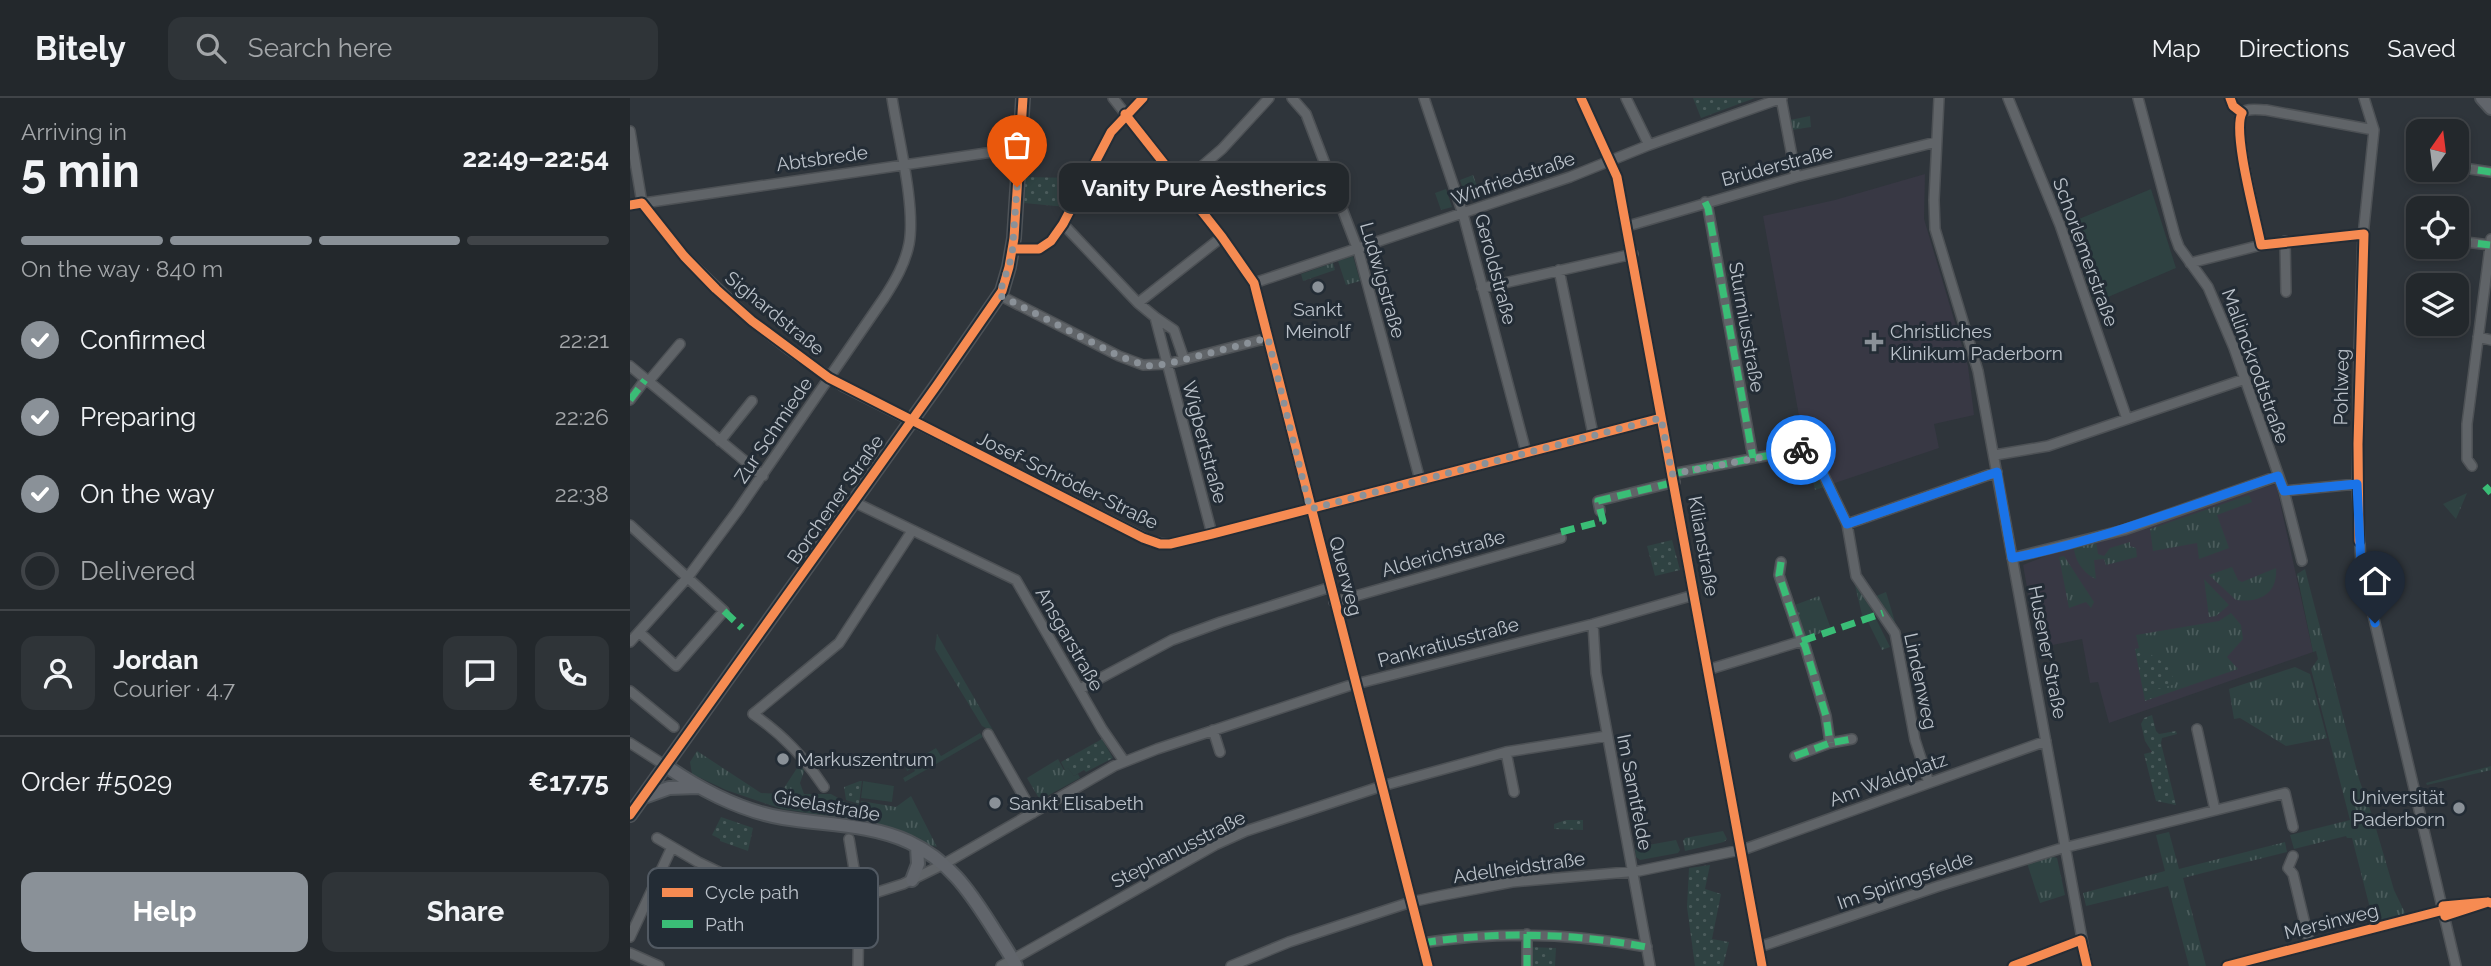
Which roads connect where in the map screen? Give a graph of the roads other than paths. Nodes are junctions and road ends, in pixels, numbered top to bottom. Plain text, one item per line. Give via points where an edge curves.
1 (892, 98) edge
2 (1023, 98) edge
3 (1112, 98) edge
4 (1143, 98) edge
5 (1269, 98) edge
6 (1292, 98) edge
7 (1424, 98) edge
8 (1581, 98) edge
9 (1626, 98) edge
10 (1782, 98) edge
11 (1939, 98) edge
12 (2008, 98) edge
13 (2138, 98) edge
14 (2364, 98) edge
15 (2482, 98) edge
16 (2491, 108) edge
17 (1125, 114) junction
18 (630, 131) edge
19 (2374, 131) junction
20 (1936, 142) junction
21 (1649, 145) junction
22 (1020, 148) junction
23 (1612, 162) junction
24 (903, 164) junction
25 (2469, 169) edge
26 (2491, 172) edge
27 (1796, 177) junction
28 (1180, 185) junction
29 (1705, 202) junction
30 (642, 203) junction
31 (630, 205) edge
32 (1463, 214) junction
33 (1063, 224) junction
34 (1628, 226) junction
35 (2364, 234) junction
36 (1222, 237) junction
37 (2491, 239) edge
38 (2284, 241) junction
39 (2469, 243) edge
40 (2261, 245) junction
41 (2490, 246) edge
42 (1358, 248) junction
43 (1013, 249) junction
44 (1633, 254) junction
45 (2190, 263) junction
46 (1559, 270) junction
47 (1254, 284) junction
48 (1482, 288) junction
49 (2286, 292) dead end
50 (999, 295) junction
51 (1138, 303) junction
52 (1154, 317) junction
53 (2478, 337) junction
54 (1268, 338) junction
55 (2491, 340) edge
56 (680, 344) dead end
57 (1184, 359) junction
58 (1167, 364) junction
59 (630, 366) edge
60 (829, 378) junction
61 (2245, 379) junction
62 (647, 381) junction
63 (630, 400) edge
64 (751, 401) dead end
65 (1661, 418) junction
66 (2126, 419) junction
67 (912, 420) junction
68 (1593, 434) junction
69 (720, 441) junction
70 (1526, 452) junction
71 (1994, 455) junction
72 (1753, 458) junction
73 (2472, 466) dead end
74 (1997, 472) junction
75 (763, 476) junction
76 (2278, 476) junction
77 (1673, 478) junction
78 (1420, 480) junction
79 (2357, 484) junction
80 (2284, 491) junction
81 (854, 502) junction
82 (1310, 509) junction
83 (1600, 510) dead end
84 (1847, 524) junction
85 (630, 525) edge
86 (912, 531) junction
87 (1212, 534) junction
88 (1561, 538) dead end
89 (2012, 558) junction
90 (2302, 561) dead end
91 (1781, 562) dead end
92 (688, 577) junction
93 (1331, 587) junction
94 (1695, 595) junction
95 (1334, 602) junction
96 (1593, 624) junction
97 (639, 632) junction
98 (1802, 641) junction
99 (630, 642) edge
100 (1707, 670) junction
101 (1356, 684) junction
102 (1080, 689) junction
103 (630, 691) edge
104 (674, 727) dead end
105 (2197, 729) dead end
106 (1213, 730) junction
107 (988, 734) dead end
108 (1607, 736) junction
109 (1852, 739) dead end
110 (2046, 741) junction
111 (630, 743) edge
112 (1830, 743) junction
113 (1220, 752) dead end
114 (1506, 752) junction
115 (1795, 756) dead end
116 (1124, 761) junction
117 (666, 766) junction
118 (1928, 783) junction
119 (1382, 786) junction
120 (700, 787) junction
121 (824, 787) dead end
122 (1514, 792) dead end
123 (644, 797) junction
124 (2214, 810) junction
125 (1034, 813) junction
126 (630, 815) edge
127 (2294, 827) dead end
128 (657, 838) dead end
129 (849, 839) dead end
130 (672, 847) junction
131 (917, 847) junction
132 (2063, 848) junction
133 (1741, 850) junction
134 (2293, 856) dead end
135 (944, 864) junction
136 (662, 868) edge
137 (712, 868) edge
138 (854, 868) edge
139 (1632, 872) junction
140 (912, 880) junction
141 (878, 892) edge
142 (648, 898) edge
143 (1411, 902) junction
144 (2444, 910) junction
145 (1527, 934) junction
146 (630, 937) edge
147 (2081, 940) junction
148 (1422, 943) junction
149 (2310, 944) junction
150 (1647, 947) junction
151 (1759, 947) junction
152 (858, 948) edge
153 (630, 953) edge
154 (1014, 963) edge
155 (659, 966) edge
156 (858, 966) edge
157 (1001, 966) edge
158 (1231, 966) edge
159 (1428, 966) edge
160 (1527, 966) edge
161 (1650, 966) edge
162 (1762, 966) edge
163 (2013, 966) edge
164 (2087, 966) edge
165 (2227, 966) edge
166 (2456, 966) edge

1 - 24 street, Zur Schmiede
2 - 22 main road, Borchener Straße
3 - 17 street, Querweg
4 - 17 street
5 - 28 street via 1222,149
6 - 42 street, Ludwigstraße via 1306,114
7 - 32 street, Geroldstraße
8 - 23 street, Kilianstraße
9 - 21 street
10 - 21 street, Winfriedstraße
10 - 27 street
11 - 20 street, Husener Straße
12 - 66 street, Schorlemerstraße via 2060,225
13 - 45 street, Mallinckrodtstraße via 2175,236
14 - 19 street, Pohlweg
15 - 16 main road
17 - 28 street, Querweg
17 - 33 street
18 - 30 street, Sighardstraße
19 - 35 street, Pohlweg
19 - 40 street via 2266,110 2242,113 2240,142
20 - 27 street, Brüderstraße
20 - 71 street, Husener Straße via 1937,238 1975,360
21 - 23 street, Winfriedstraße
22 - 24 street, Abtsbrede
22 - 43 main road, Borchener Straße
23 - 32 street, Winfriedstraße
23 - 34 street, Kilianstraße
24 - 30 street, Abtsbrede
24 - 60 street, Zur Schmiede via 911,222 903,263
25 - 26 street
27 - 29 street, Brüderstraße
28 - 36 street, Querweg
29 - 34 street, Brüderstraße
29 - 72 street, Sturmiusstraße
30 - 31 street, Abtsbrede
30 - 60 street, Sighardstraße via 716,289
32 - 42 street, Winfriedstraße
32 - 48 street, Geroldstraße
33 - 43 street via 1051,242 1039,249
33 - 51 street, Wigbertstraße
34 - 44 street, Kilianstraße
35 - 38 street
35 - 79 street, Pohlweg
36 - 47 street, Querweg
36 - 51 street
37 - 41 street
38 - 40 street
38 - 49 street
39 - 41 street
40 - 45 street
41 - 53 street
42 - 47 street, Winfriedstraße
42 - 78 street, Ludwigstraße
43 - 50 main road, Borchener Straße
44 - 46 street
44 - 65 street, Kilianstraße
45 - 61 street, Mallinckrodtstraße via 2218,309
46 - 48 street
46 - 68 street
47 - 54 street, Querweg
48 - 70 street, Geroldstraße
50 - 58 street via 1133,362
50 - 67 main road, Borchener Straße
51 - 52 street, Wigbertstraße
52 - 57 street, Wigbertstraße via 1174,330
52 - 58 street, Wigbertstraße
53 - 55 street
53 - 73 street via 2467,424 2467,459
54 - 57 street
54 - 82 street, Querweg
56 - 62 street
57 - 58 street
58 - 87 street, Wigbertstraße
59 - 62 street
60 - 67 street, Sighardstraße
60 - 75 street, Zur Schmiede
61 - 66 street
61 - 76 street, Mallinckrodtstraße
62 - 63 street
62 - 69 street
64 - 69 street
65 - 68 street, Josef-Schröder-Straße
65 - 77 street, Kilianstraße
66 - 71 street via 2048,446
67 - 81 main road, Borchener Straße
67 - 87 street, Josef-Schröder-Straße via 1143,538 1170,544
68 - 70 street, Josef-Schröder-Straße
69 - 75 street
70 - 78 street, Josef-Schröder-Straße
71 - 74 street, Husener Straße
72 - 77 street, Lindenweg
72 - 84 street, Lindenweg via 1810,452
74 - 84 street
74 - 89 street, Husener Straße
75 - 92 street, Zur Schmiede
76 - 80 street, Mallinckrodtstraße
76 - 89 street via 2124,530
77 - 83 street, Kilianstraße via 1598,502
77 - 94 street, Kilianstraße
78 - 82 street, Josef-Schröder-Straße
79 - 80 street
79 - 144 street, Pohlweg via 2361,565
80 - 90 street, Mallinckrodtstraße
81 - 86 street, Ansgarstraße
81 - 117 main road, Borchener Straße
82 - 87 street, Josef-Schröder-Straße
82 - 93 street, Querweg
84 - 118 street, Lindenweg via 1856,576 1895,633
85 - 92 street
86 - 102 street, Ansgarstraße via 1016,580
86 - 121 street via 839,643 753,714 788,741
88 - 95 street, Alderichstraße
89 - 110 street, Husener Straße
91 - 98 street via 1779,575
92 - 97 street, Zur Schmiede
92 - 97 street via 724,611 676,666
93 - 95 street, Querweg
93 - 102 street via 1172,640
94 - 96 street, Pankratiusstraße
94 - 100 street, Kilianstraße
95 - 101 street, Querweg
96 - 101 street, Pankratiusstraße
96 - 108 street, Im Samtfelde
97 - 99 street, Zur Schmiede
98 - 100 street
98 - 112 street
100 - 133 street, Kilianstraße
101 - 106 street, Pankratiusstraße
101 - 119 street, Querweg
102 - 116 street, Ansgarstraße
103 - 104 street
105 - 124 street
106 - 113 street
106 - 116 street, Pankratiusstraße
107 - 125 street
108 - 114 street, Stephanusstraße
108 - 139 street, Im Samtfelde
109 - 112 street
110 - 118 street, Am Waldplatz
110 - 132 street, Husener Straße
111 - 117 street
112 - 115 street
114 - 119 street, Stephanusstraße
114 - 122 street
116 - 125 street, Pankratiusstraße
117 - 120 main road, Giselastraße
117 - 123 main road, Borchener Straße
118 - 133 street, Am Waldplatz
119 - 143 street, Querweg
119 - 154 street, Stephanusstraße via 1231,837
120 - 123 main road via 669,788
120 - 131 main road, Giselastraße via 747,809 869,830
123 - 126 main road, Borchener Straße
124 - 127 street, Im Spiringsfelde via 2286,793
124 - 132 street, Im Spiringsfelde
125 - 135 street, Pankratiusstraße
128 - 130 street, Pankratiusstraße
129 - 138 street
130 - 136 street
130 - 137 street, Pankratiusstraße
131 - 135 main road, Giselastraße
131 - 140 main road via 918,864
132 - 147 street, Husener Straße
132 - 151 street, Im Spiringsfelde
133 - 139 street, Am Waldplatz
133 - 151 street, Kilianstraße
134 - 149 street, Mersinweg via 2288,868
135 - 140 street, Pankratiusstraße
135 - 154 main road, Giselastraße via 968,889
139 - 143 street, Adelheidstraße via 1512,882
139 - 150 street, Im Samtfelde
140 - 141 street, Pankratiusstraße
142 - 146 street
143 - 148 street, Querweg
143 - 158 street, Adelheidstraße
144 - 149 street, Mersinweg
144 - 166 street, Pohlweg
145 - 148 street
145 - 150 street via 1592,937
145 - 160 street
147 - 163 street
147 - 164 street, Husener Straße
148 - 159 street, Querweg
149 - 165 street, Mersinweg
150 - 161 street, Im Samtfelde
151 - 162 street, Kilianstraße
152 - 156 street
153 - 155 street
154 - 157 street, Stephanusstraße

